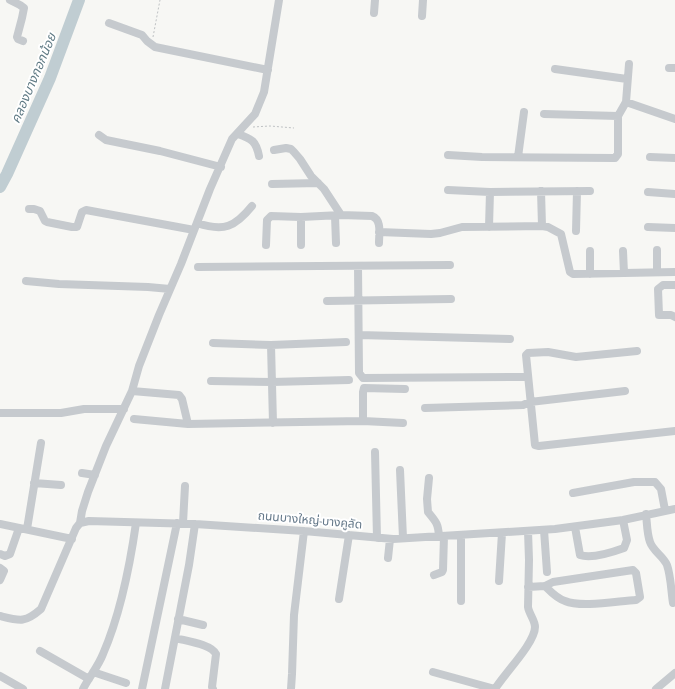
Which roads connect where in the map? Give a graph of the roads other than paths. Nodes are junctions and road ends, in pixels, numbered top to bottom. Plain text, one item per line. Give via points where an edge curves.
1 (10, 0) edge
2 (279, 0) edge
3 (375, 0) edge
4 (423, 0) edge
5 (374, 13) dead end
6 (422, 16) dead end
7 (109, 23) dead end
8 (24, 41) dead end
9 (629, 64) dead end
10 (554, 69) dead end
11 (268, 70) junction
12 (627, 79) junction
13 (626, 102) junction
14 (524, 112) dead end
15 (544, 114) dead end
16 (618, 116) junction
17 (675, 119) edge
18 (238, 134) junction
19 (99, 135) dead end
20 (274, 150) dead end
21 (448, 155) dead end
22 (259, 156) dead end
23 (518, 157) junction
24 (650, 157) dead end
25 (675, 158) edge
26 (221, 167) junction
27 (318, 183) junction
28 (272, 184) dead end
29 (448, 190) dead end
30 (541, 191) junction
31 (577, 191) junction
32 (490, 192) junction
33 (590, 192) dead end
34 (648, 192) dead end
35 (675, 194) edge
36 (252, 206) dead end
37 (30, 209) dead end
38 (338, 216) junction
39 (301, 217) junction
40 (542, 226) junction
41 (196, 227) junction
42 (489, 227) junction
43 (648, 227) dead end
44 (675, 228) edge
45 (576, 231) dead end
46 (379, 232) junction
47 (336, 242) dead end
48 (379, 242) dead end
49 (266, 245) dead end
50 (300, 245) dead end
51 (657, 250) dead end
52 (590, 251) dead end
53 (623, 251) dead end
54 (450, 265) dead end
55 (358, 266) junction
56 (198, 267) dead end
57 (658, 272) junction
58 (675, 272) edge
59 (624, 273) junction
60 (590, 274) junction
61 (26, 282) dead end
62 (675, 286) edge
63 (170, 289) junction
64 (451, 299) dead end
65 (358, 300) junction
66 (327, 301) dead end
67 (675, 317) edge
68 (359, 335) junction
69 (510, 339) dead end
70 (346, 342) dead end
71 (213, 343) dead end
72 (271, 345) junction
73 (637, 351) dead end
74 (527, 377) junction
75 (348, 380) dead end
76 (211, 381) dead end
77 (272, 382) junction
78 (405, 389) dead end
79 (132, 391) junction
80 (625, 391) dead end
81 (530, 402) junction
82 (425, 408) dead end
83 (124, 409) junction
84 (0, 413) edge
85 (134, 419) dead end
86 (363, 421) junction
87 (274, 423) junction
88 (404, 423) dead end
89 (188, 424) junction
90 (675, 431) edge
91 (41, 443) dead end
92 (375, 452) dead end
93 (400, 470) dead end
94 (82, 473) dead end
95 (95, 475) junction
96 (428, 478) dead end
97 (34, 483) junction
98 (60, 485) dead end
99 (185, 486) dead end
100 (573, 494) dead end
101 (675, 508) edge
102 (665, 510) junction
103 (646, 514) junction
104 (623, 520) junction
105 (80, 523) junction
106 (136, 523) junction
107 (180, 523) junction
108 (0, 524) edge
109 (195, 524) junction
110 (575, 526) junction
111 (23, 528) junction
112 (544, 530) junction
113 (304, 531) junction
114 (528, 532) junction
115 (502, 533) junction
116 (349, 535) junction
117 (461, 535) junction
118 (441, 536) junction
119 (72, 538) junction
120 (377, 538) junction
121 (402, 538) junction
122 (390, 539) junction
123 (0, 554) edge
124 (388, 558) dead end
125 (0, 568) edge
126 (547, 572) dead end
127 (434, 575) dead end
128 (0, 580) edge
129 (499, 581) dead end
130 (545, 586) junction
131 (528, 587) junction
132 (339, 598) dead end
133 (461, 601) dead end
134 (673, 603) dead end
135 (0, 616) edge
136 (178, 619) junction
137 (203, 625) dead end
138 (175, 638) junction
139 (40, 651) dead end
140 (433, 672) dead end
141 (675, 673) edge
142 (0, 676) edge
143 (91, 676) junction
144 (126, 683) dead end
145 (23, 689) edge
146 (83, 689) edge
147 (142, 689) edge
148 (165, 689) edge
149 (213, 689) edge
150 (291, 689) edge
151 (495, 689) edge
152 (656, 689) edge

1 - 8 street via 24,8 17,37
2 - 11 street
3 - 5 street
4 - 6 street
7 - 11 street via 142,35 152,45 163,49
9 - 12 street
10 - 12 street
11 - 18 street via 264,92 255,114
12 - 13 street
13 - 16 street
13 - 17 street
14 - 23 street
15 - 16 street
16 - 23 street via 618,154 614,158
18 - 22 street via 252,140
18 - 26 street via 232,139
19 - 26 street via 112,142
20 - 27 street via 291,150
21 - 23 street
24 - 25 street
26 - 41 street
27 - 28 street
27 - 38 street via 332,201
29 - 32 street
30 - 31 street
30 - 32 street
30 - 40 street
31 - 33 street
31 - 45 street
32 - 42 street
34 - 35 street
36 - 41 street via 243,218 225,228
37 - 41 street via 40,211 47,222 72,227 77,227 82,212 86,210
38 - 39 street
38 - 46 street via 372,216 379,221
38 - 47 street
39 - 49 street via 270,216 267,220
39 - 50 street
40 - 42 street
40 - 60 street via 561,234 571,273
41 - 63 street
42 - 46 street via 462,227 431,234
43 - 44 street
46 - 48 street
51 - 57 street
52 - 60 street
53 - 59 street
54 - 55 street
55 - 56 street
55 - 65 street
57 - 58 street
57 - 59 street
59 - 60 street
61 - 63 street
62 - 67 street via 663,285 658,289 659,314
63 - 79 street
64 - 65 street
65 - 66 street
65 - 68 street
68 - 69 street
68 - 74 street via 359,373 363,378
70 - 72 street
71 - 72 street
72 - 77 street
73 - 74 street via 576,357 531,352 526,355
74 - 81 street
75 - 77 street
76 - 77 street
77 - 87 street
78 - 86 street via 364,388
79 - 83 street
79 - 89 street via 180,395
80 - 81 street
81 - 82 street
81 - 90 street via 533,441 539,446
83 - 84 street
83 - 95 street
85 - 89 street
86 - 87 street
86 - 88 street
87 - 89 street
91 - 97 street
92 - 120 street
93 - 121 street
94 - 95 street
95 - 105 street
96 - 118 street via 428,512 436,520
97 - 98 street
97 - 111 street
99 - 107 street
100 - 102 street via 634,482 655,482 661,489
101 - 102 street, ถนนบางใหญ่-บางคูลัด
102 - 103 street, ถนนบางใหญ่-บางคูลัด
103 - 104 street, ถนนบางใหญ่-บางคูลัด
103 - 134 street via 650,542 664,558 670,575
104 - 110 street, ถนนบางใหญ่-บางคูลัด
104 - 110 street via 627,540 624,548 585,557 580,555
105 - 106 street, ถนนบางใหญ่-บางคูลัด
105 - 119 street
106 - 107 street, ถนนบางใหญ่-บางคูลัด
106 - 143 street via 112,632
107 - 109 street, ถนนบางใหญ่-บางคูลัด
107 - 147 street
108 - 111 street
109 - 113 street, ถนนบางใหญ่-บางคูลัด
109 - 136 street
110 - 112 street, ถนนบางใหญ่-บางคูลัด
111 - 119 street
111 - 123 street via 10,554
112 - 114 street, ถนนบางใหญ่-บางคูลัด
112 - 126 street
113 - 116 street, ถนนบางใหญ่-บางคูลัด
113 - 150 street via 294,615
114 - 115 street, ถนนบางใหญ่-บางคูลัด
114 - 131 street
115 - 117 street, ถนนบางใหญ่-บางคูลัด
115 - 129 street
116 - 120 street, ถนนบางใหญ่-บางคูลัด
116 - 132 street
117 - 118 street, ถนนบางใหญ่-บางคูลัด
117 - 133 street
118 - 121 street, ถนนบางใหญ่-บางคูลัด
118 - 127 street via 443,570
119 - 135 street via 41,609 31,618 23,620
120 - 122 street, ถนนบางใหญ่-บางคูลัด
121 - 122 street, ถนนบางใหญ่-บางคูลัด
122 - 124 street
125 - 128 street via 4,571
130 - 130 street via 554,582 633,570 636,573 640,598 591,604 566,602 556,597
130 - 131 street
131 - 151 street via 528,607 534,622 534,632 521,656
136 - 137 street
136 - 138 street
138 - 148 street
138 - 149 street via 207,646 215,651
139 - 143 street
140 - 151 street
141 - 152 street
142 - 145 street
143 - 144 street
143 - 146 street

